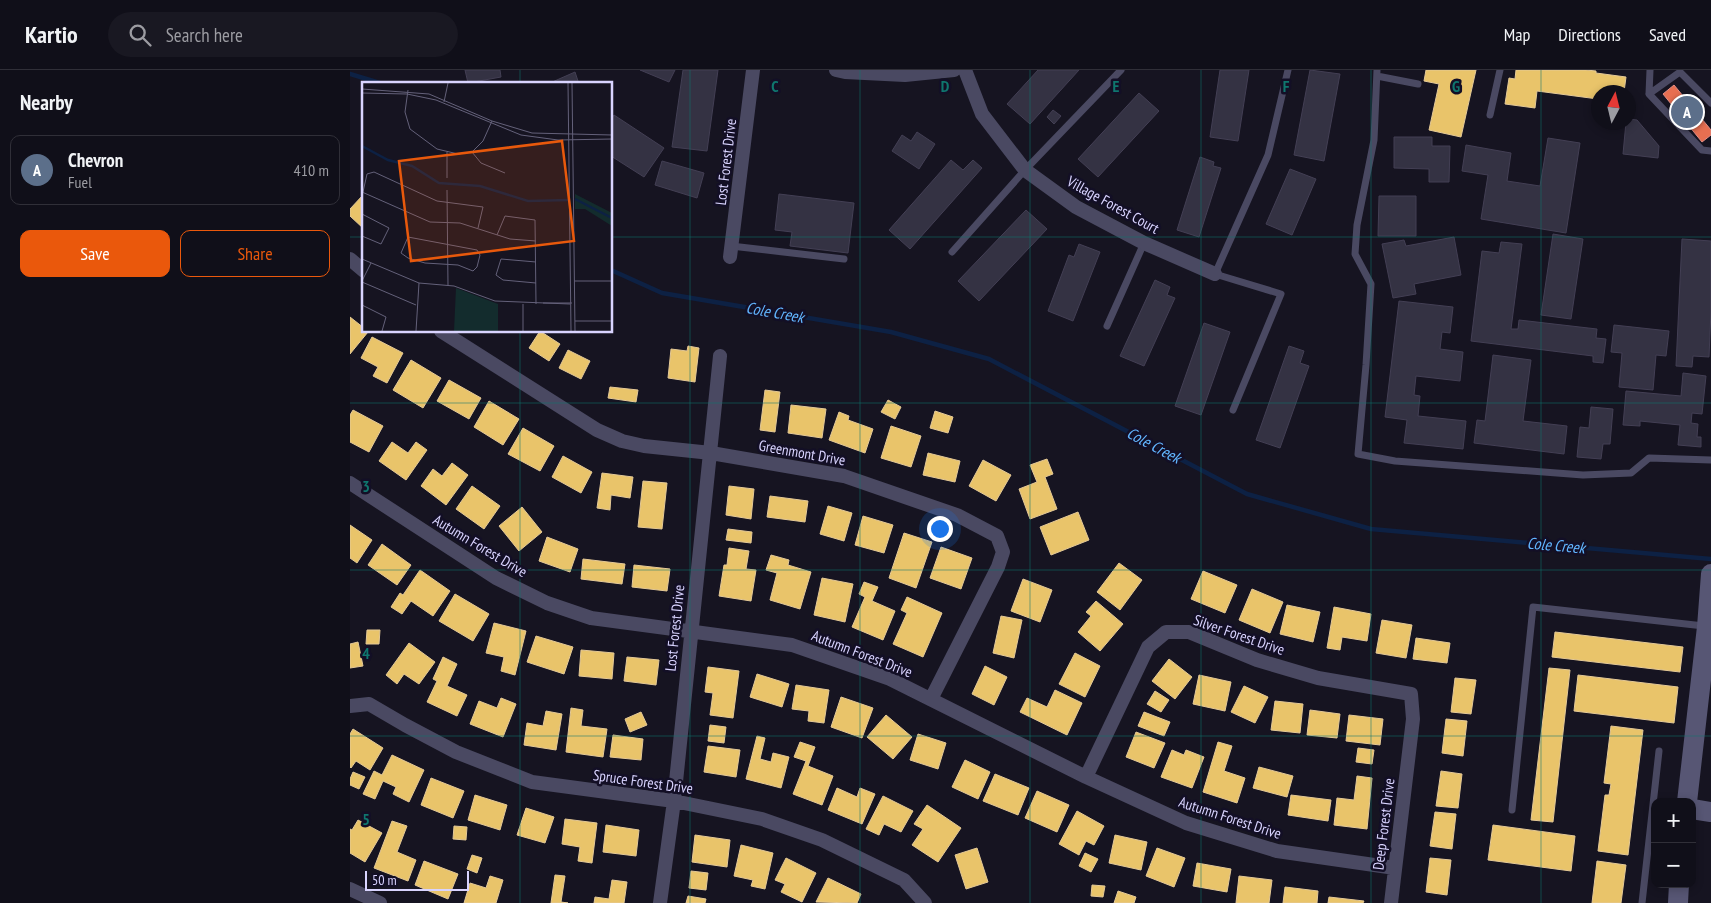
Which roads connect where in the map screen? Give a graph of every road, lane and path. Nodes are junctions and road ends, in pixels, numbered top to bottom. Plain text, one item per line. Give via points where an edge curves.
1 (753, 70) edge
2 (836, 70) edge
3 (965, 70) edge
4 (1121, 70) edge
5 (1288, 70) edge
6 (1500, 70) edge
7 (1650, 70) edge
8 (945, 71) edge
9 (1680, 71) edge
10 (1377, 73) edge
11 (1418, 84) dead end
12 (1649, 94) junction
13 (1711, 96) edge
14 (1711, 102) edge
15 (1490, 115) dead end
16 (1711, 151) edge
17 (1025, 170) junction
18 (1144, 243) junction
19 (731, 252) joint
20 (952, 252) dead end
21 (350, 259) edge
22 (844, 259) dead end
23 (362, 270) edge
24 (1215, 274) junction
25 (1107, 326) dead end
26 (443, 332) edge
27 (720, 356) dead end
28 (1233, 410) dead end
29 (711, 453) junction
30 (1711, 460) edge
31 (350, 483) edge
32 (1710, 581) edge
33 (1707, 627) junction
34 (691, 631) junction
35 (931, 700) junction
36 (350, 706) edge
37 (1410, 749) joint
38 (1660, 751) dead end
39 (1086, 777) junction
40 (1687, 798) edge
41 (674, 802) junction
42 (1512, 810) dead end
43 (1696, 810) edge
44 (1711, 812) edge
45 (1395, 868) junction
46 (1679, 888) edge
47 (350, 889) edge
48 (380, 903) edge
49 (660, 903) edge
50 (925, 903) edge
51 (1391, 903) edge
52 (1642, 903) edge
53 (1678, 903) edge

1 - 19 street, Lost Forest Drive
2 - 8 street via 905,74
3 - 17 street, Village Forest Court via 982,114
4 - 17 lane
5 - 24 lane via 1268,155
6 - 15 lane
7 - 12 lane
9 - 12 lane
9 - 14 lane
10 - 11 lane
10 - 30 lane via 1374,140 1357,225 1355,254 1371,284 1358,454 1395,461 1583,475 1631,473 1649,458
12 - 16 lane via 1702,150
13 - 14 lane
17 - 18 street, Village Forest Court via 1076,207
17 - 20 lane
18 - 24 street, Village Forest Court
18 - 25 lane
19 - 22 lane
21 - 23 street
24 - 28 lane via 1281,294
26 - 29 street, Greenmont Drive via 596,430 622,442
27 - 29 street, Lost Forest Drive
29 - 34 street, Lost Forest Drive
29 - 35 street, Greenmont Drive via 844,476 957,516 997,536 1003,552 998,567
31 - 34 street, Autumn Forest Drive via 496,578 547,603 591,618
32 - 33 main road
33 - 40 main road
33 - 42 lane via 1533,607
34 - 35 street, Autumn Forest Drive via 792,645 890,679
34 - 41 street, Lost Forest Drive
35 - 39 street, Autumn Forest Drive
36 - 41 street, Spruce Forest Drive via 369,704 456,752 532,782
37 - 39 street, Silver Forest Drive via 1412,694 1318,678 1257,660 1189,632 1166,632 1148,647
37 - 45 street, Deep Forest Drive
38 - 52 lane
39 - 45 street, Autumn Forest Drive via 1186,823 1277,851
41 - 49 street, Lost Forest Drive
41 - 50 street, Spruce Forest Drive via 762,819 822,840 904,880
43 - 44 main road
45 - 51 street, Deep Forest Drive
46 - 53 main road
47 - 48 street

